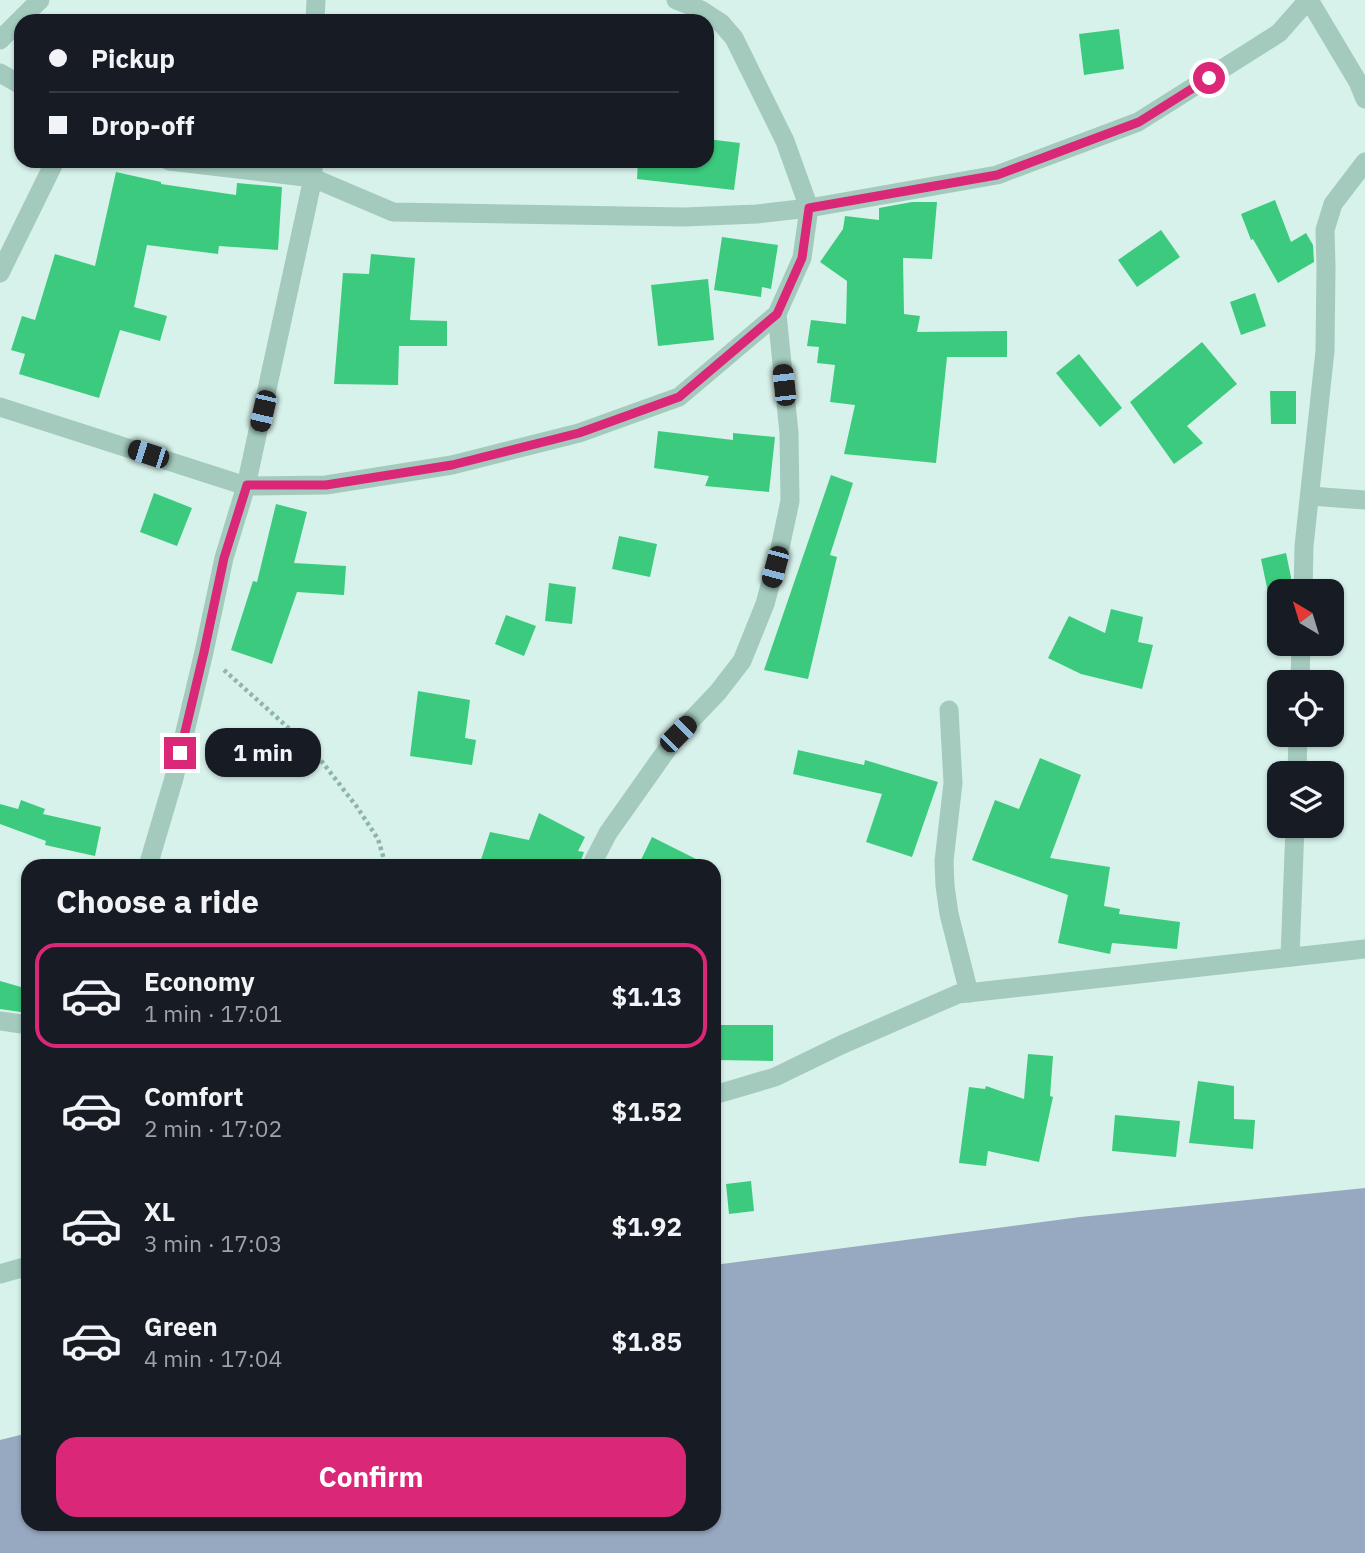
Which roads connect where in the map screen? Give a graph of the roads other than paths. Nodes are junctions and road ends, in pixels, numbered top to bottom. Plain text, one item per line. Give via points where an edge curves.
1 (40, 0) edge
2 (676, 0) edge
3 (1309, 0) edge
4 (27, 14) edge
5 (707, 14) edge
6 (714, 18) edge
7 (14, 27) edge
8 (0, 40) edge
9 (1365, 99) edge
10 (1365, 162) edge
11 (52, 168) edge
12 (295, 168) edge
13 (313, 169) edge
14 (809, 208) junction
15 (0, 273) edge
16 (777, 314) junction
17 (0, 407) edge
18 (247, 485) junction
19 (1310, 496) junction
20 (1365, 500) edge
21 (1303, 579) edge
22 (949, 710) dead end
23 (1295, 838) edge
24 (150, 859) edge
25 (595, 859) edge
26 (1365, 949) edge
27 (1290, 957) junction
28 (969, 993) junction
29 (0, 1021) edge
30 (21, 1024) edge
31 (721, 1093) edge
32 (21, 1268) edge
33 (0, 1274) edge

1 - 4 street
2 - 5 street
3 - 9 street
3 - 14 street via 1279,33 1139,122 997,175
6 - 14 street via 734,38 785,141
7 - 8 street
10 - 19 street via 1333,204 1325,230 1325,351
11 - 15 street
12 - 13 street
13 - 14 street via 393,212 684,217
13 - 18 street
14 - 16 street via 802,258
16 - 18 street via 679,397 579,433 452,465 339,483
16 - 25 street via 789,433 790,501 765,604 741,661 678,734
17 - 18 street
18 - 24 street via 224,558 174,778
19 - 20 street
19 - 21 street
22 - 28 street via 953,783 944,861 949,914
23 - 27 street
26 - 27 street
27 - 28 street
28 - 31 street via 775,1077
29 - 30 street
32 - 33 street

